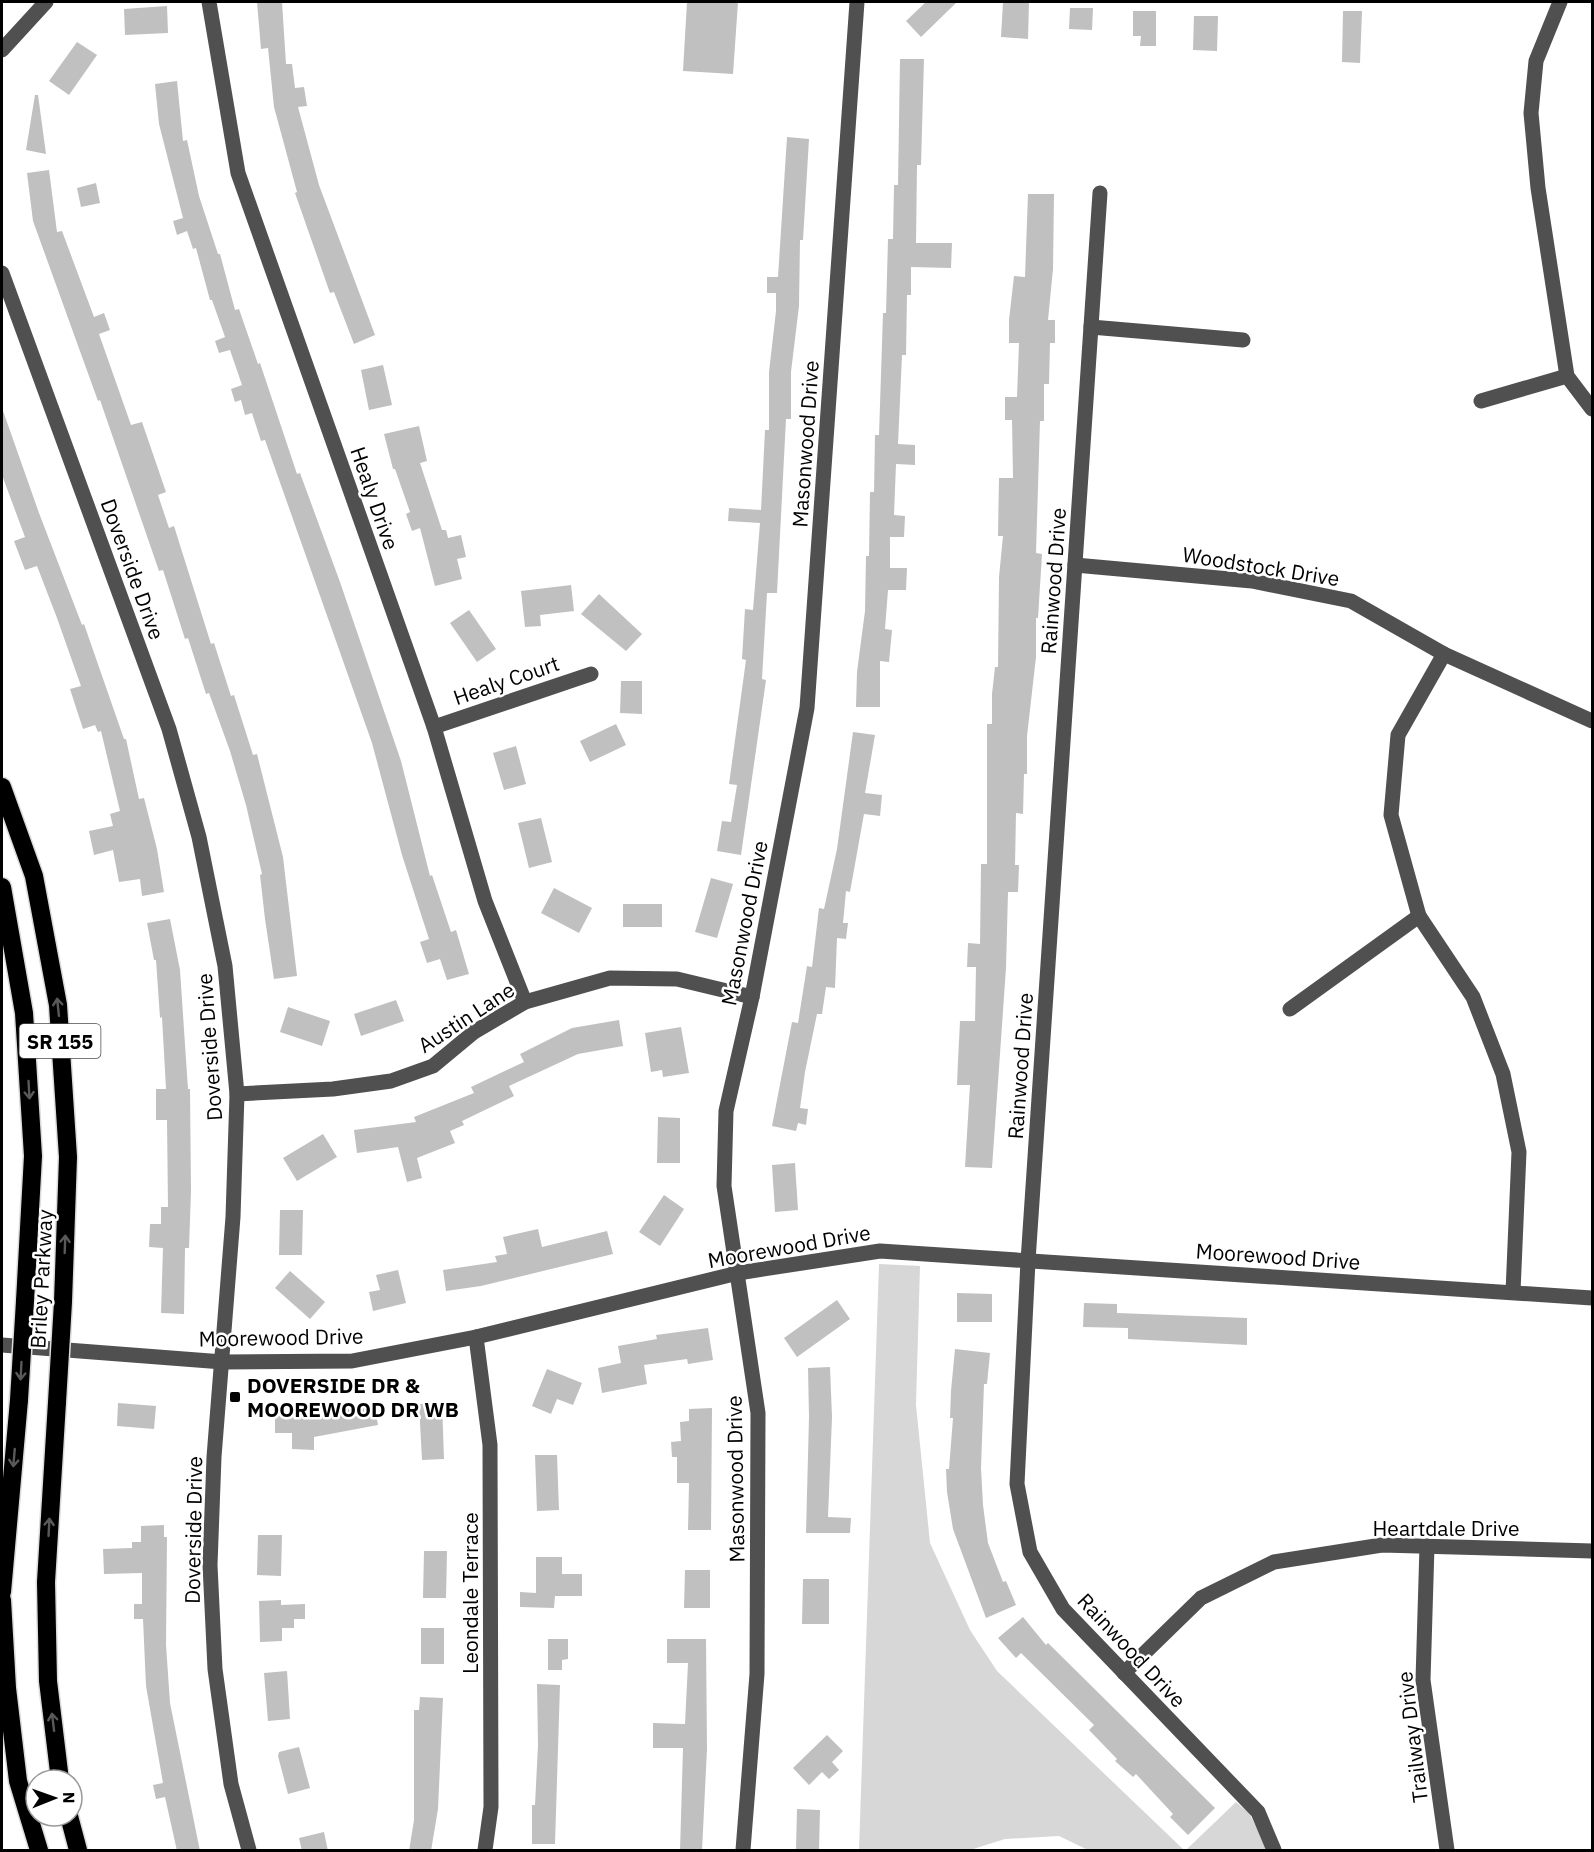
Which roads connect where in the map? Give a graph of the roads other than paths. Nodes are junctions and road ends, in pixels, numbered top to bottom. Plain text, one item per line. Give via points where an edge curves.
1 (46, 2) edge
2 (209, 2) edge
3 (858, 2) edge
4 (1560, 2) edge
5 (2, 49) edge
6 (1100, 193) dead end
7 (2, 273) edge
8 (1091, 327) junction
9 (1243, 340) dead end
10 (1567, 376) junction
11 (1481, 401) dead end
12 (1593, 410) edge
13 (1075, 565) junction
14 (1444, 654) junction
15 (591, 674) dead end
16 (1593, 721) edge
17 (434, 727) junction
18 (2, 787) edge
19 (2, 887) edge
20 (1419, 916) junction
21 (752, 997) junction
22 (525, 1002) junction
23 (1290, 1009) dead end
24 (237, 1094) junction
25 (1028, 1262) junction
26 (738, 1273) junction
27 (1513, 1292) junction
28 (1593, 1298) edge
29 (476, 1337) junction
30 (2, 1344) edge
31 (223, 1362) junction
32 (1427, 1546) junction
33 (1593, 1551) edge
34 (2, 1592) edge
35 (2, 1600) edge
36 (1124, 1673) junction
37 (59, 1768) edge
38 (72, 1828) edge
39 (39, 1851) edge
40 (78, 1851) edge
41 (249, 1851) edge
42 (485, 1851) edge
43 (743, 1851) edge
44 (1274, 1851) edge
45 (1447, 1851) edge

1 - 5 street
2 - 17 street, Healy Drive via 238,173
3 - 21 street, Masonwood Drive via 807,708
4 - 10 street via 1536,61 1531,113 1538,188
6 - 8 street, Rainwood Drive
7 - 24 street, Doverside Drive via 169,729 199,837 225,966
8 - 9 street
8 - 13 street, Rainwood Drive
10 - 11 street
10 - 12 street
13 - 14 street, Woodstock Drive via 1252,581 1351,601
13 - 25 street, Rainwood Drive
14 - 16 street, Woodstock Drive
14 - 20 street via 1398,735 1391,815
15 - 17 street, Healy Court
17 - 22 street, Healy Drive via 485,902
37 -> 18 highway, Briley Parkway / SR 155, bridge via 48,1681 46,1582 68,1157 58,1005 34,876
19 -> 34 highway, Briley Parkway / SR 155, bridge via 24,1014 32,1144 20,1400
20 - 23 street
20 - 27 street via 1473,997 1503,1074 1519,1152
21 - 22 street, Austin Lane via 677,979 610,978
21 - 26 street, Masonwood Drive via 726,1110 724,1186
22 - 24 street, Austin Lane via 474,1032 433,1066 391,1082
24 - 31 street, Doverside Drive
25 - 26 street, Moorewood Drive via 880,1251
25 - 27 street, Moorewood Drive
25 - 36 street, Rainwood Drive via 1017,1484 1030,1552 1063,1609
26 - 29 street, Moorewood Drive
26 - 43 street, Masonwood Drive via 758,1413 757,1674
27 - 28 street, Moorewood Drive
29 - 31 street, Moorewood Drive via 352,1361
29 - 42 street, Leondale Terrace via 490,1445 491,1807
30 - 31 street, Moorewood Drive
31 - 41 street, Doverside Drive via 210,1565 215,1669 231,1784
32 - 33 street, Heartdale Drive
32 - 36 street, Heartdale Drive via 1382,1545 1274,1562 1201,1598
32 - 45 street, Trailway Drive via 1423,1680
35 - 39 highway via 18,1781
36 - 44 street, Rainwood Drive via 1258,1812
38 - 40 highway

